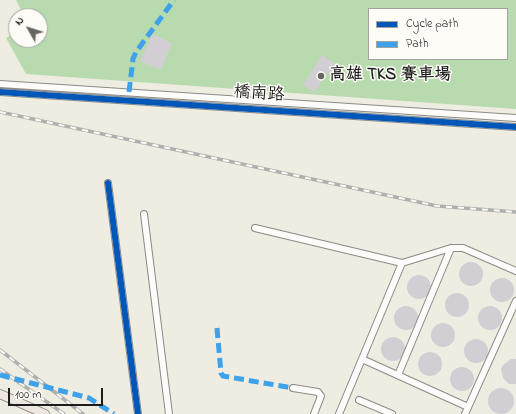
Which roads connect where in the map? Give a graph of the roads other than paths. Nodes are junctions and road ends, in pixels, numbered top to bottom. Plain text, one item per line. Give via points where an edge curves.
1 (0, 84) edge
2 (0, 92) edge
3 (516, 118) edge
4 (516, 127) edge
5 (108, 183) dead end
6 (144, 214) dead end
7 (255, 228) dead end
8 (451, 248) junction
9 (402, 263) junction
10 (516, 270) edge
11 (516, 301) edge
12 (514, 309) edge
13 (362, 359) junction
14 (398, 375) junction
15 (293, 388) dead end
16 (0, 394) edge
17 (359, 400) dead end
18 (468, 407) junction
19 (45, 414) edge
20 (138, 414) edge
21 (169, 414) edge
22 (314, 414) edge
23 (339, 414) edge
24 (392, 414) edge
25 (465, 414) edge

1 - 3 street, 橋南路
2 - 4 street, 橋南路
5 - 20 street
6 - 21 street
7 - 9 street
8 - 9 street
8 - 10 street via 463,248
8 - 14 street
9 - 13 street
11 - 12 street
12 - 18 street
13 - 14 street
13 - 23 street
14 - 18 street
15 - 22 street via 318,392 321,396
16 - 19 main road
17 - 24 street
18 - 25 street

